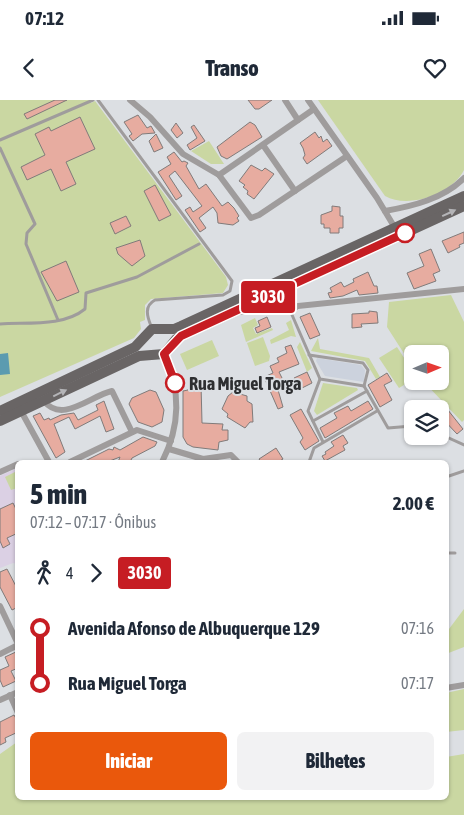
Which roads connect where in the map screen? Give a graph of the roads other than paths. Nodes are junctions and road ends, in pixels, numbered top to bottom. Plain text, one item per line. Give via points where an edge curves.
1 (93, 100) edge
2 (98, 100) edge
3 (130, 100) edge
4 (285, 100) edge
5 (308, 100) edge
6 (314, 109) junction
7 (298, 120) junction
8 (0, 140) edge
9 (263, 145) junction
10 (0, 148) edge
11 (347, 156) junction
12 (219, 175) junction
13 (464, 178) edge
14 (464, 185) edge
15 (295, 191) junction
16 (464, 195) edge
17 (464, 206) edge
18 (384, 211) junction
19 (395, 228) junction
20 (199, 244) dead end
21 (288, 288) junction
22 (464, 289) edge
23 (297, 307) junction
24 (289, 308) junction
25 (235, 312) junction
26 (58, 320) junction
27 (0, 324) edge
28 (153, 331) junction
29 (163, 352) junction
30 (309, 354) junction
31 (320, 379) junction
32 (364, 386) junction
33 (367, 392) junction
34 (44, 401) junction
35 (0, 410) edge
36 (21, 411) junction
37 (377, 411) junction
38 (0, 421) edge
39 (313, 421) junction
40 (404, 427) edge
41 (132, 432) junction
42 (449, 438) edge
43 (171, 441) junction
44 (323, 442) junction
45 (464, 445) edge
46 (169, 449) junction
47 (48, 460) edge
48 (74, 460) edge
49 (163, 460) edge
50 (236, 460) edge
51 (310, 460) edge
52 (15, 465) edge
53 (464, 471) edge
54 (0, 472) edge
55 (449, 476) edge
56 (449, 553) edge
57 (455, 553) dead end
58 (0, 606) edge
59 (15, 638) edge
60 (15, 646) edge
61 (0, 654) edge
62 (464, 685) edge
63 (449, 688) edge
64 (15, 693) edge
65 (10, 695) junction
66 (0, 700) edge
67 (15, 706) edge

1 - 8 lane
2 - 28 lane via 232,281 230,291 223,295 150,303 147,316
3 - 12 street via 183,154
4 - 7 street
5 - 6 street
6 - 7 street
6 - 11 street
7 - 9 street
9 - 12 street
9 - 15 street
10 - 26 lane via 35,224 27,233 26,244
11 - 15 street
11 - 18 street
12 - 15 street via 251,218
13 - 14 street
13 - 18 street via 449,190 423,202
16 - 19 main road
21 -> 17 main road
18 - 19 street
19 - 28 main road via 181,326
20 - 26 lane via 137,278 86,293 85,309
21 - 23 street via 287,301
21 - 25 main road
22 - 23 street
23 - 24 street
24 - 25 street
24 - 30 lane
25 - 29 main road via 181,336
26 - 27 lane
28 - 29 main road via 170,335
28 - 29 main road via 145,347
28 - 35 main road via 135,347
34 -> 29 main road via 139,356
29 - 43 street via 172,373 177,402
30 - 31 lane
30 - 32 lane via 364,363 368,370
31 - 32 lane
31 - 39 lane via 308,411
32 - 33 lane
33 - 37 lane
33 - 39 lane
34 - 36 main road
34 - 41 street via 49,407 64,410 112,391
36 - 38 main road
36 - 47 street
37 - 40 lane via 388,428
37 - 44 lane
39 - 44 lane
41 - 43 street via 137,430
41 - 48 street
42 - 45 lane
43 - 46 street
44 - 51 lane via 314,448
46 - 49 street
46 - 50 street via 203,459 231,455
52 - 54 street
53 - 55 lane
56 - 57 lane
58 - 59 street
60 - 61 street
62 - 63 street
64 - 65 street
65 - 66 street
65 - 67 street

